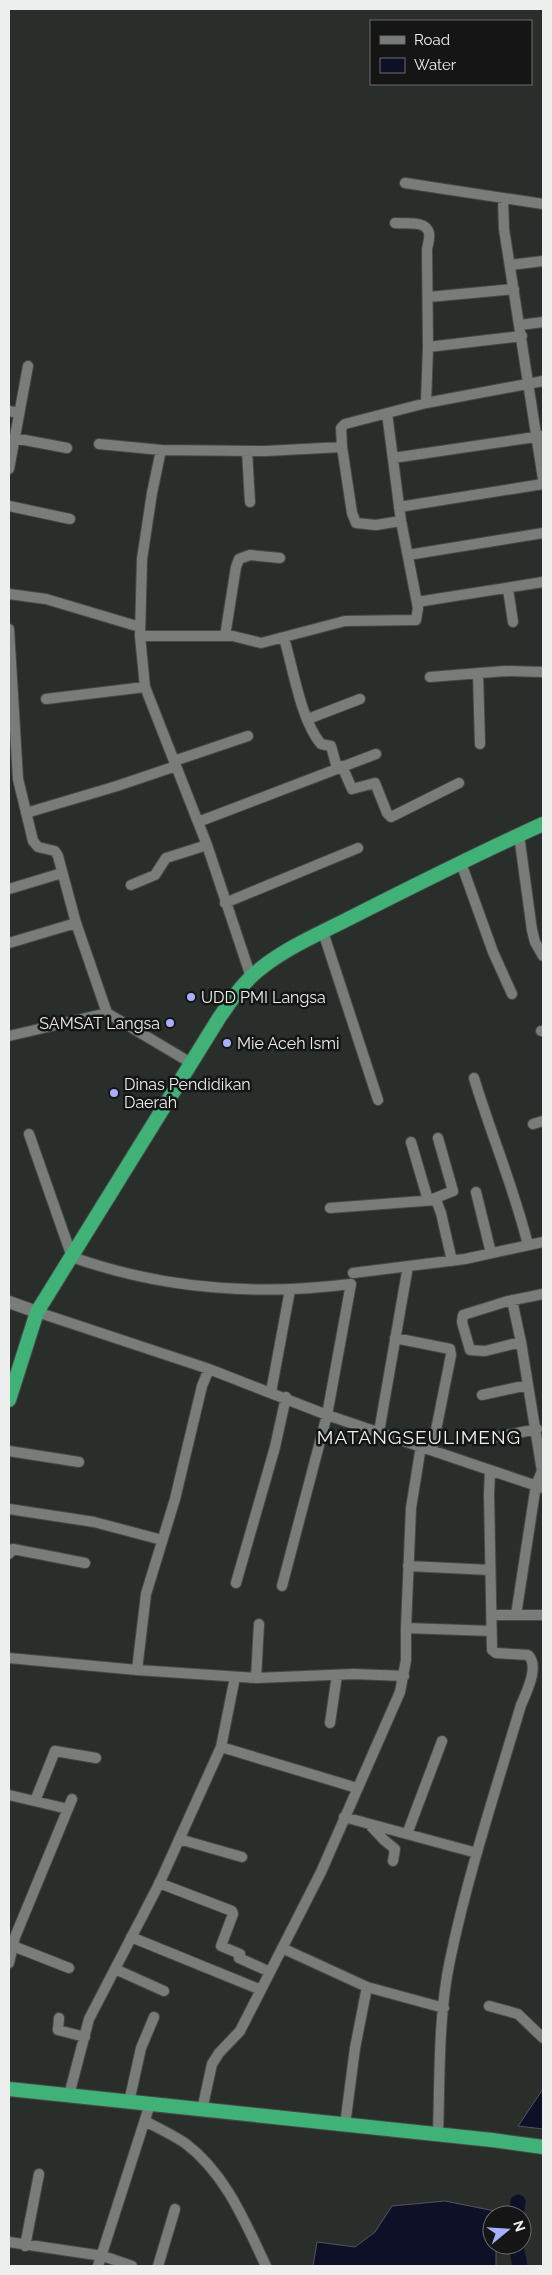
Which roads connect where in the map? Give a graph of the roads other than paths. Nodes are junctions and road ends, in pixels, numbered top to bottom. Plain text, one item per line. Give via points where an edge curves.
1 (405, 183) dead end
2 (502, 199) junction
3 (543, 204) edge
4 (395, 223) dead end
5 (543, 261) edge
6 (510, 266) junction
7 (514, 289) junction
8 (428, 297) junction
9 (543, 322) edge
10 (521, 330) junction
11 (428, 347) junction
12 (28, 366) dead end
13 (543, 381) edge
14 (529, 383) junction
15 (426, 403) junction
16 (9, 412) edge
17 (387, 413) junction
18 (20, 414) junction
19 (540, 436) edge
20 (14, 438) junction
21 (99, 444) dead end
22 (342, 446) junction
23 (67, 448) dead end
24 (162, 450) junction
25 (247, 451) junction
26 (393, 458) junction
27 (9, 469) edge
28 (543, 479) edge
29 (543, 484) edge
30 (250, 502) dead end
31 (9, 506) edge
32 (399, 507) junction
33 (70, 519) dead end
34 (401, 521) junction
35 (543, 533) edge
36 (408, 555) junction
37 (280, 558) dead end
38 (543, 582) edge
39 (508, 589) junction
40 (9, 594) edge
41 (417, 602) junction
42 (513, 622) dead end
43 (9, 629) edge
44 (140, 632) junction
45 (225, 636) junction
46 (284, 638) junction
47 (9, 647) edge
48 (543, 672) edge
49 (478, 673) junction
50 (430, 677) dead end
51 (145, 687) junction
52 (46, 699) dead end
53 (360, 699) dead end
54 (308, 720) junction
55 (248, 736) dead end
56 (12, 740) edge
57 (480, 744) dead end
58 (376, 754) dead end
59 (175, 764) junction
60 (339, 767) junction
61 (13, 780) edge
62 (459, 783) dead end
63 (26, 813) junction
64 (198, 822) junction
65 (543, 824) edge
66 (519, 835) junction
67 (206, 845) junction
68 (358, 848) dead end
69 (461, 863) junction
70 (62, 873) junction
71 (131, 885) dead end
72 (9, 889) edge
73 (225, 903) junction
74 (76, 923) junction
75 (323, 932) junction
76 (9, 943) edge
77 (543, 956) edge
78 (250, 977) junction
79 (512, 994) dead end
80 (107, 1013) junction
81 (9, 1036) edge
82 (192, 1063) junction
83 (474, 1078) dead end
84 (378, 1100) dead end
85 (28, 1134) dead end
86 (438, 1138) dead end
87 (411, 1142) dead end
88 (476, 1192) dead end
89 (431, 1200) junction
90 (330, 1208) dead end
91 (543, 1242) edge
92 (528, 1245) junction
93 (491, 1253) junction
94 (72, 1257) junction
95 (452, 1261) junction
96 (408, 1266) junction
97 (353, 1273) dead end
98 (290, 1290) junction
99 (543, 1294) edge
100 (512, 1300) junction
101 (9, 1302) edge
102 (37, 1312) junction
103 (395, 1338) junction
104 (520, 1342) junction
105 (208, 1372) junction
106 (528, 1385) junction
107 (271, 1392) junction
108 (482, 1395) dead end
109 (9, 1400) edge
110 (286, 1400) junction
111 (327, 1416) junction
112 (537, 1429) junction
113 (379, 1432) junction
114 (486, 1439) dead end
115 (432, 1450) junction
116 (9, 1451) edge
117 (420, 1454) junction
118 (79, 1462) dead end
119 (490, 1471) junction
120 (540, 1487) edge
121 (9, 1509) edge
122 (162, 1540) junction
123 (9, 1554) edge
124 (85, 1563) dead end
125 (408, 1566) junction
126 (490, 1570) junction
127 (236, 1583) dead end
128 (282, 1586) dead end
129 (543, 1615) edge
130 (492, 1616) junction
131 (516, 1616) junction
132 (259, 1624) dead end
133 (406, 1628) junction
134 (491, 1631) junction
135 (9, 1658) edge
136 (137, 1670) junction
137 (337, 1675) junction
138 (404, 1676) junction
139 (235, 1677) junction
140 (256, 1678) junction
141 (330, 1723) dead end
142 (442, 1741) dead end
143 (221, 1747) junction
144 (96, 1758) dead end
145 (356, 1788) junction
146 (9, 1795) edge
147 (72, 1799) dead end
148 (35, 1801) junction
149 (68, 1809) junction
150 (344, 1817) junction
151 (369, 1824) junction
152 (407, 1834) junction
153 (179, 1839) junction
154 (477, 1853) junction
155 (242, 1857) dead end
156 (393, 1861) dead end
157 (159, 1882) junction
158 (132, 1937) junction
159 (13, 1946) junction
160 (282, 1948) junction
161 (9, 1963) edge
162 (69, 1968) dead end
163 (115, 1969) junction
164 (270, 1972) junction
165 (367, 1987) junction
166 (261, 1990) junction
167 (164, 1991) dead end
168 (489, 2006) dead end
169 (444, 2008) junction
170 (154, 2017) dead end
171 (59, 2018) dead end
172 (84, 2037) junction
173 (543, 2038) edge
174 (9, 2089) edge
175 (69, 2095) junction
176 (129, 2102) junction
177 (150, 2104) junction
178 (202, 2110) junction
179 (145, 2121) junction
180 (345, 2125) junction
181 (438, 2134) junction
182 (543, 2147) edge
183 (39, 2174) dead end
184 (174, 2209) dead end
185 (9, 2242) edge
186 (25, 2246) junction
187 (101, 2261) edge
188 (132, 2266) edge
189 (158, 2266) edge
190 (266, 2266) edge

1 - 2 street
2 - 3 street
2 - 6 street
4 - 8 street via 420,224 428,231
5 - 6 street
6 - 7 street
7 - 8 street
7 - 10 street
8 - 11 street
9 - 10 street
10 - 11 street
10 - 14 street
11 - 15 street
12 - 18 street
13 - 14 street
14 - 15 street
14 - 19 street
15 - 17 street
16 - 18 street
17 - 22 street via 342,425
17 - 26 street
18 - 20 street
19 - 26 street
19 - 28 street
20 - 23 street
20 - 27 street
21 - 24 street
22 - 25 street
22 - 34 street via 355,522 363,525
24 - 25 street
24 - 44 street via 142,559
25 - 30 street
26 - 32 street
29 - 32 street
31 - 33 street
32 - 34 street
34 - 36 street
35 - 36 street
36 - 41 street
37 - 45 street via 250,555 239,559
38 - 39 street
39 - 41 street
39 - 42 street
40 - 44 street via 53,601
41 - 46 street via 418,617 415,621 345,621
43 - 47 street
44 - 45 street
44 - 51 street
45 - 46 street via 256,644
46 - 54 street
47 - 56 street
48 - 49 street
49 - 50 street
49 - 57 street
51 - 52 street
51 - 59 street
53 - 54 street
54 - 60 street via 319,742 331,747
55 - 59 street
56 - 61 street
58 - 60 street
59 - 63 street
59 - 64 street
60 - 62 street via 352,789 376,784 390,817
60 - 64 street
61 - 63 street
63 - 70 street via 35,844 54,851
64 - 67 street
65 - 66 highway
66 - 69 highway
66 - 77 street via 532,930
67 - 71 street via 166,858 155,875
67 - 73 street
68 - 73 street
69 - 75 highway
69 - 79 street
70 - 72 street
70 - 74 street
73 - 78 street
74 - 76 street
74 - 80 street
75 - 78 highway via 279,956
75 - 84 street
78 - 82 highway via 231,1000
80 - 81 street
80 - 82 street
82 - 94 highway
83 - 92 street via 517,1202
85 - 94 street
86 - 89 street via 453,1192
87 - 89 street
88 - 93 street
89 - 90 street
89 - 95 street via 439,1206
91 - 92 street
92 - 93 street
93 - 95 street
94 - 98 street via 97,1266 174,1283 226,1290
94 - 102 highway
95 - 96 street
96 - 97 street
96 - 103 street
98 - 107 street
98 - 111 street via 351,1284
99 - 100 street
100 - 104 street
100 - 104 street via 465,1314 462,1322 472,1351
101 - 102 street
102 - 105 street
102 - 109 highway
103 - 113 street
103 - 115 street via 450,1349
104 - 106 street
105 - 107 street
105 - 122 street
106 - 108 street
106 - 112 street
107 - 110 street
110 - 111 street
110 - 127 street
111 - 113 street
111 - 128 street
112 - 114 street
112 - 120 street via 542,1471
113 - 117 street
115 - 117 street
115 - 119 street
116 - 118 street
117 - 125 street via 414,1484
119 - 120 street
119 - 126 street
120 - 131 street
121 - 122 street via 94,1522
122 - 136 street via 146,1594
123 - 124 street via 13,1549
125 - 126 street
125 - 133 street
126 - 130 street
129 - 131 street
130 - 131 street
130 - 134 street
132 - 140 street
133 - 134 street
133 - 138 street
134 - 154 street via 493,1653 528,1655 532,1667
135 - 136 street
136 - 139 street
137 - 138 street
137 - 140 street
137 - 141 street
138 - 145 street via 397,1701
139 - 140 street
139 - 143 street
142 - 152 street
143 - 145 street
143 - 153 street
144 - 148 street via 55,1751
145 - 150 street
146 - 148 street
147 - 149 street
148 - 149 street
149 - 159 street
150 - 151 street
150 - 160 street via 321,1872
151 - 152 street
151 - 156 street via 395,1849
152 - 154 street
153 - 155 street
153 - 157 street
154 - 169 street via 450,1961
157 - 158 street
157 - 164 street via 232,1911 221,1946
158 - 163 street
158 - 166 street
159 - 161 street
159 - 162 street
160 - 164 street
160 - 165 street
163 - 167 street
163 - 172 street via 89,2019
164 - 166 street
165 - 169 street
165 - 180 street
166 - 178 street via 240,2030 216,2058
168 - 173 street via 518,2014
169 - 181 street
170 - 176 street via 141,2048
171 - 172 street via 58,2030
172 - 175 street
174 - 175 highway
175 - 176 highway
176 - 177 highway
177 - 178 highway
177 - 179 street
178 - 180 highway
179 - 187 street
179 - 190 street via 184,2143 207,2163 230,2193
180 - 181 highway
181 - 182 highway
183 - 186 street
184 - 189 street
185 - 186 street
186 - 187 street
187 - 188 street

